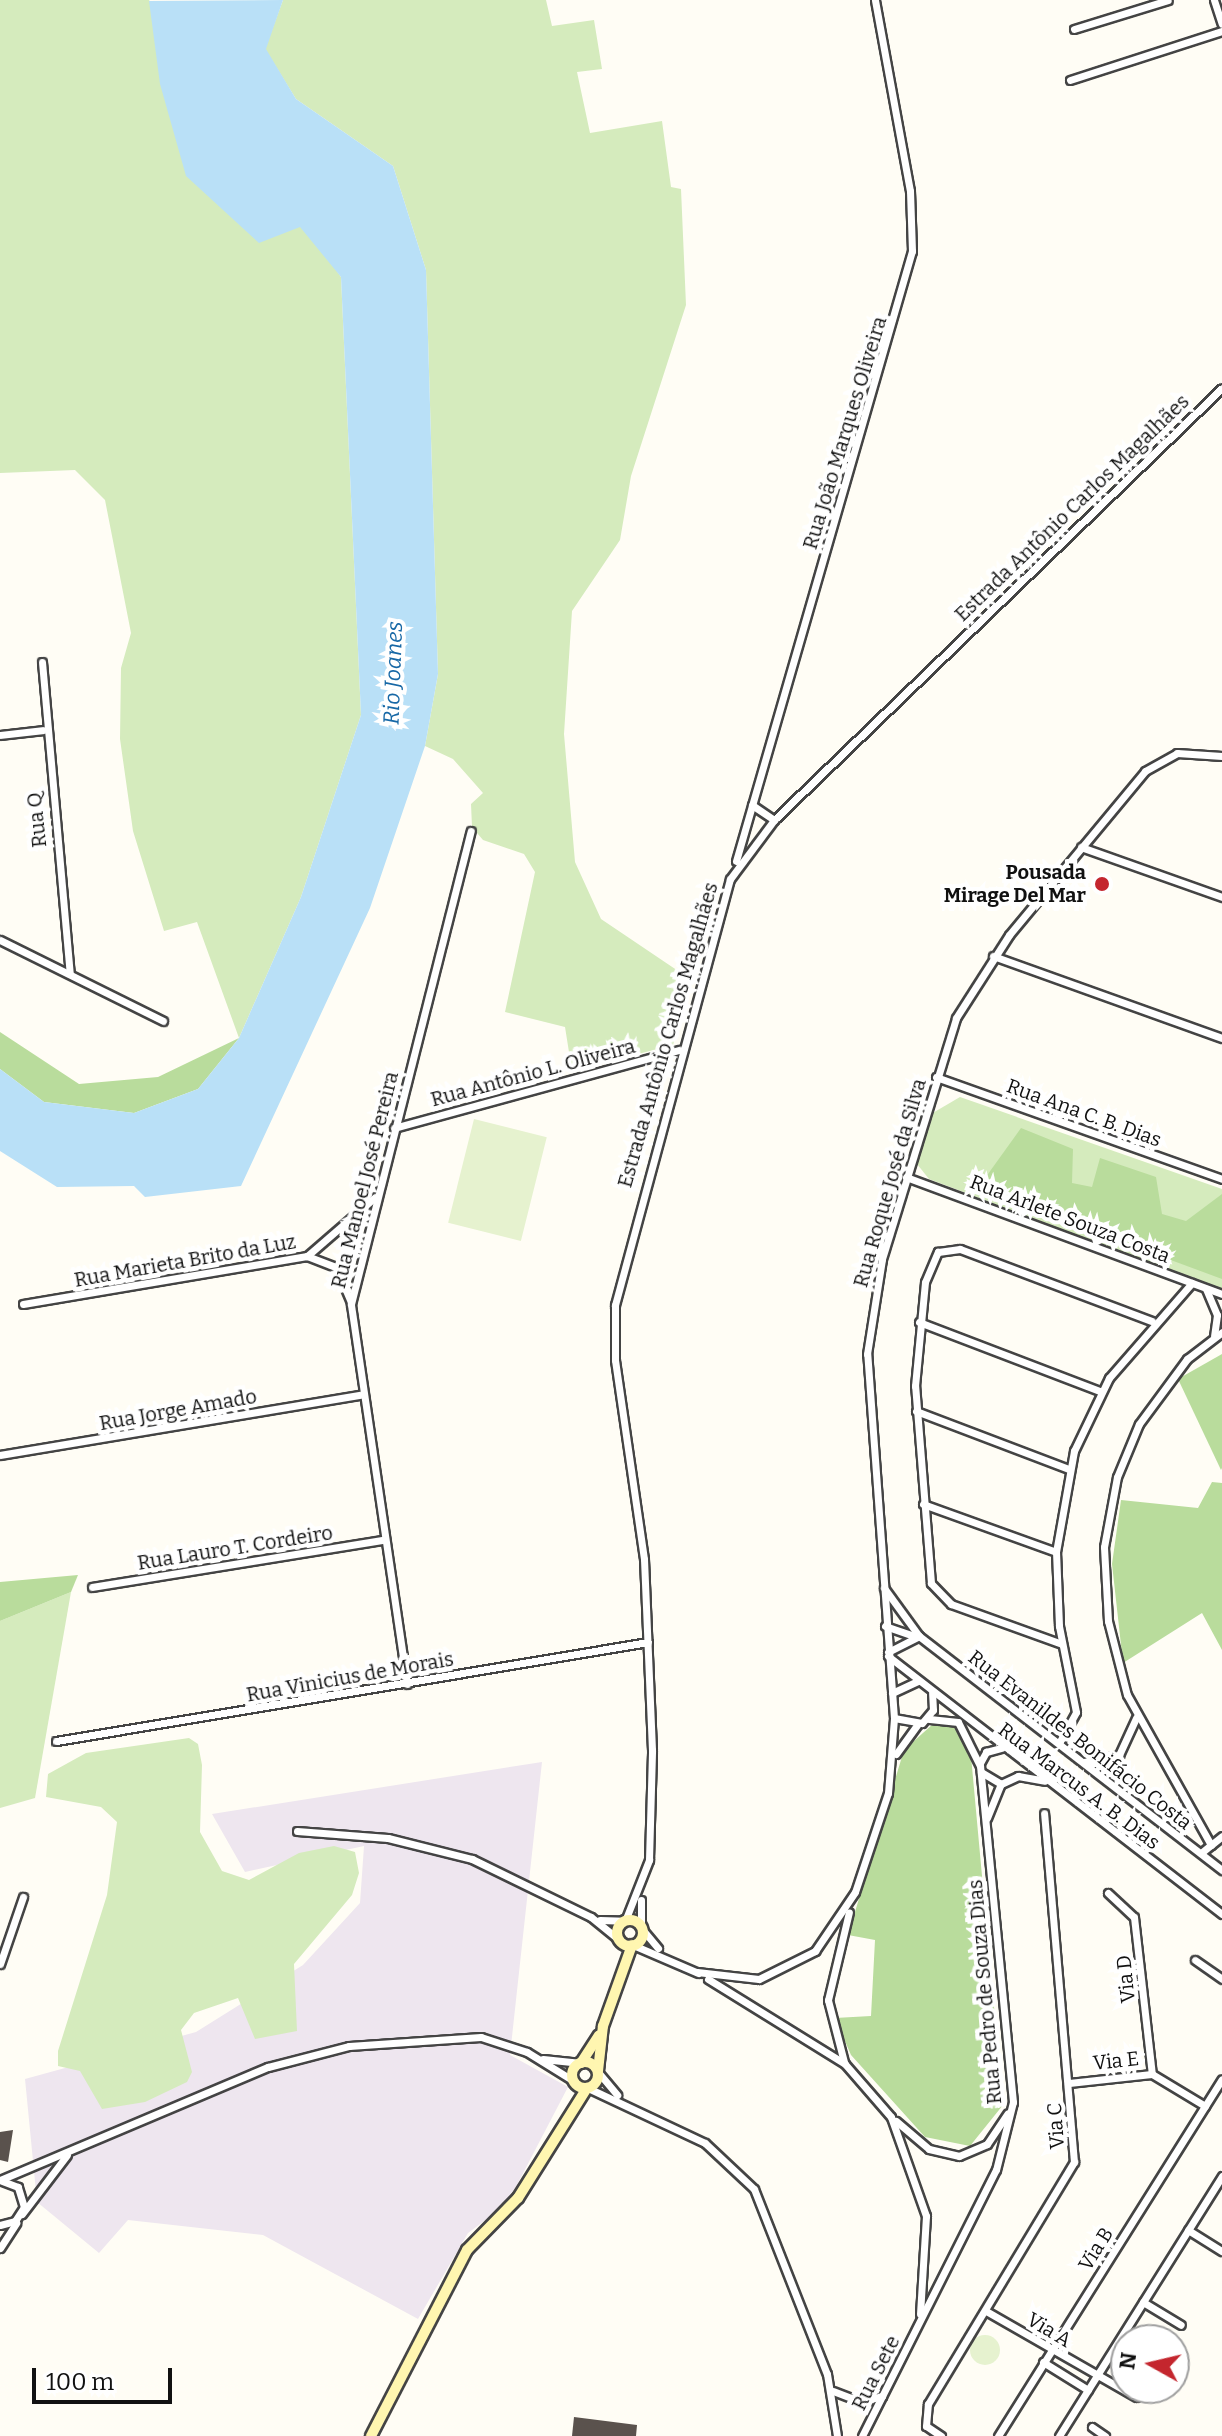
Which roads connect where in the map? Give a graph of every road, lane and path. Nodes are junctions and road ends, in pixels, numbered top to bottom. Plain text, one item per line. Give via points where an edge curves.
1 (875, 0) edge
2 (1168, 0) edge
3 (1214, 0) edge
4 (1222, 24) edge
5 (1074, 29) dead end
6 (1222, 31) edge
7 (1070, 80) dead end
8 (1222, 388) edge
9 (42, 662) dead end
10 (43, 730) junction
11 (0, 735) edge
12 (1222, 756) edge
13 (752, 805) junction
14 (774, 820) junction
15 (471, 831) dead end
16 (1081, 847) junction
17 (735, 868) junction
18 (1222, 897) edge
19 (0, 940) edge
20 (993, 956) junction
21 (70, 974) junction
22 (163, 1021) dead end
23 (1222, 1038) edge
24 (681, 1046) junction
25 (936, 1077) junction
26 (394, 1128) junction
27 (906, 1177) junction
28 (1222, 1179) edge
29 (377, 1195) junction
30 (307, 1256) junction
31 (1192, 1283) junction
32 (1204, 1287) junction
33 (1222, 1294) edge
34 (23, 1304) dead end
35 (351, 1304) junction
36 (1152, 1321) junction
37 (919, 1322) junction
38 (1218, 1334) edge
39 (1100, 1391) junction
40 (360, 1395) junction
41 (916, 1411) junction
42 (0, 1455) edge
43 (1069, 1469) junction
44 (923, 1504) junction
45 (383, 1540) junction
46 (1056, 1552) junction
47 (881, 1583) junction
48 (92, 1587) dead end
49 (885, 1621) junction
50 (905, 1622) junction
51 (915, 1635) junction
52 (648, 1642) junction
53 (1062, 1644) junction
54 (888, 1654) junction
55 (918, 1681) junction
56 (407, 1684) junction
57 (892, 1693) junction
58 (932, 1693) junction
59 (894, 1718) junction
60 (1136, 1718) junction
61 (927, 1719) junction
62 (917, 1725) junction
63 (56, 1741) dead end
64 (1059, 1743) junction
65 (1001, 1748) junction
66 (895, 1756) junction
67 (1015, 1757) junction
68 (1083, 1763) junction
69 (980, 1768) junction
70 (1012, 1778) junction
71 (1047, 1781) junction
72 (1001, 1784) junction
73 (1044, 1813) dead end
74 (985, 1827) junction
75 (297, 1831) dead end
76 (1222, 1836) edge
77 (1211, 1845) junction
78 (1201, 1853) junction
79 (1222, 1870) edge
80 (642, 1890) junction
81 (855, 1892) junction
82 (1108, 1893) dead end
83 (23, 1897) dead end
84 (1222, 1914) edge
85 (591, 1917) junction
86 (624, 1921) junction
87 (641, 1928) junction
88 (620, 1941) junction
89 (633, 1945) junction
90 (666, 1955) junction
91 (1195, 1960) dead end
92 (0, 1964) edge
93 (697, 1972) junction
94 (617, 1979) junction
95 (1222, 1979) edge
96 (603, 2026) junction
97 (538, 2058) junction
98 (581, 2063) junction
99 (845, 2064) junction
100 (598, 2071) junction
101 (1152, 2074) junction
102 (1222, 2079) edge
103 (574, 2081) junction
104 (1069, 2083) junction
105 (588, 2088) junction
106 (622, 2100) junction
107 (1013, 2102) junction
108 (1205, 2106) junction
109 (891, 2117) junction
110 (562, 2120) junction
111 (68, 2155) junction
112 (1222, 2176) edge
113 (0, 2181) edge
114 (21, 2215) junction
115 (0, 2225) edge
116 (1188, 2230) junction
117 (0, 2248) edge
118 (1222, 2251) edge
119 (1143, 2302) junction
120 (986, 2311) junction
121 (918, 2324) junction
122 (1179, 2324) edge
123 (1051, 2350) junction
124 (1043, 2362) junction
125 (1096, 2377) junction
126 (1110, 2384) edge
127 (1088, 2390) junction
128 (833, 2391) junction
129 (882, 2396) junction
130 (1092, 2427) dead end
131 (371, 2436) edge
132 (837, 2436) edge
133 (862, 2436) edge
134 (941, 2436) edge
135 (998, 2436) edge
136 (1059, 2436) edge
137 (1105, 2436) edge

1 - 13 street, Rua João Marques Oliveira via 910,191 912,251
2 - 5 street
3 - 4 street
6 - 7 street
8 - 14 street, Estrada Antônio Carlos Magalhães
9 - 10 street, Rua Q
10 - 11 street
10 - 21 street, Rua Q
12 - 16 street, Rua Roque José da Silva via 1191,751 1152,765
13 - 14 street
13 - 17 street, Rua João Marques Oliveira
14 - 17 street, Estrada Antônio Carlos Magalhães
15 - 26 street, Rua Manoel José Pereira
16 - 18 street
16 - 20 street, Rua Roque José da Silva
17 - 24 street, Estrada Antônio Carlos Magalhães
19 - 21 street
20 - 23 street
20 - 25 street, Rua Roque José da Silva via 956,1018
21 - 22 street
24 - 26 street, Rua Antônio L. Oliveira
24 - 52 street, Estrada Antônio Carlos Magalhães via 614,1324
25 - 27 street, Rua Roque José da Silva
25 - 28 street, Rua Ana C. B. Dias
26 - 29 street, Rua Manoel José Pereira
27 - 31 street, Rua Arlete Souza Costa
27 - 47 street, Rua Roque José da Silva via 875,1291 867,1354
29 - 30 street, Rua Marieta Brito da Luz
29 - 35 street, Rua Manoel José Pereira
30 - 34 street, Rua Marieta Brito da Luz
30 - 35 street via 336,1267
31 - 32 street, Rua Arlete Souza Costa
31 - 36 street
32 - 33 street, Rua Arlete Souza Costa
32 - 38 street via 1217,1315
35 - 40 street, Rua Manoel José Pereira
36 - 37 street via 953,1248 932,1260
36 - 39 street
37 - 39 street
37 - 41 street
38 - 60 street via 1146,1412 1108,1511 1104,1596
39 - 43 street
40 - 42 street, Rua Jorge Amado
40 - 45 street, Rua Manoel José Pereira
41 - 43 street
41 - 44 street
43 - 46 street
44 - 46 street
44 - 53 street via 935,1592
45 - 48 street, Rua Lauro T. Cordeiro
45 - 56 street, Rua Manoel José Pereira
46 - 53 street
47 - 49 street, Rua Roque José da Silva
47 - 50 street
49 - 50 street
49 - 51 street
49 - 54 street, Rua Roque José da Silva
50 - 51 street
51 - 54 street
51 - 64 street, Rua Evanildes Bonifácio Costa
52 - 56 street, Rua Vinicius de Morais
52 - 80 street, Estrada Antônio Carlos Magalhães via 653,1817
53 - 64 street via 1076,1712
54 - 55 street, Rua Marcus A. B. Dias
54 - 57 street, Rua Roque José da Silva
55 - 57 street
55 - 58 street, Rua Marcus A. B. Dias
56 - 63 street, Rua Vinicius de Morais
57 - 59 street, Rua Roque José da Silva
58 - 61 street
58 - 65 street, Rua Marcus A. B. Dias
59 - 62 street
59 - 66 street, Rua Roque José da Silva
60 - 68 street via 1119,1755
60 - 77 street
61 - 62 street
61 - 69 street, Rua Pedro de Souza Dias via 958,1722
62 - 66 street
64 - 68 street, Rua Evanildes Bonifácio Costa
65 - 67 street, Rua Marcus A. B. Dias
65 - 69 street via 986,1752
66 - 81 street, Rua Roque José da Silva
67 - 70 street
67 - 71 street, Rua Marcus A. B. Dias
68 - 78 street, Rua Evanildes Bonifácio Costa
69 - 72 street
69 - 74 street, Rua Pedro de Souza Dias
70 - 71 street
70 - 72 street
71 - 84 street, Rua Marcus A. B. Dias
72 - 74 street
73 - 104 street, Via C
74 - 107 street, Rua Pedro de Souza Dias
75 - 85 street via 442,1850
76 - 77 street
77 - 78 street
78 - 79 street, Rua Evanildes Bonifácio Costa
80 - 86 street, Estrada Antônio Carlos Magalhães
80 - 87 street, Estrada Antônio Carlos Magalhães
81 - 93 street, Rua Roque José da Silva via 828,1938 789,1969 743,1980
81 - 99 street, Rua Roque José da Silva via 828,2000
82 - 101 street, Via D via 1134,1917
83 - 92 street
85 - 86 street
85 - 88 street
86 - 87 street
86 - 88 street
87 - 89 street
87 - 90 street
88 - 89 street
88 - 94 street
89 - 90 street
89 - 94 street
90 - 93 street
91 - 95 street
93 - 99 street
94 - 96 street
96 - 98 street
96 - 100 street
97 - 98 street
97 - 103 street
97 - 111 street via 481,2037 418,2037 296,2056
98 - 100 street
98 - 103 street
99 - 109 street
100 - 105 street
100 - 106 street
101 - 104 street, Via E
101 - 108 street, Via E
102 - 108 street, Via B
103 - 105 street
103 - 110 street
104 - 120 street, Via C via 1070,2173
105 - 106 street
105 - 110 street
106 - 128 street via 718,2152 754,2189
107 - 109 street via 987,2144 959,2156 929,2149
107 - 121 street, Rua Pedro de Souza Dias via 996,2170
108 - 123 street, Via B
109 - 121 street via 926,2216
110 - 131 street via 518,2198 467,2250
111 - 113 street
111 - 114 street
112 - 116 street
113 - 114 street via 22,2193
114 - 115 street
114 - 117 street
116 - 118 street
116 - 119 street
119 - 122 street
119 - 125 street
120 - 123 street, Via A
120 - 134 street, Via C via 924,2412 926,2426
121 - 129 street, Rua Sete
123 - 124 street, Via B
123 - 125 street, Via A
124 - 127 street
124 - 135 street, Via B
125 - 126 street, Via A
125 - 127 street
127 - 136 street
128 - 129 street via 861,2402
128 - 132 street
129 - 133 street, Rua Sete
130 - 137 street

